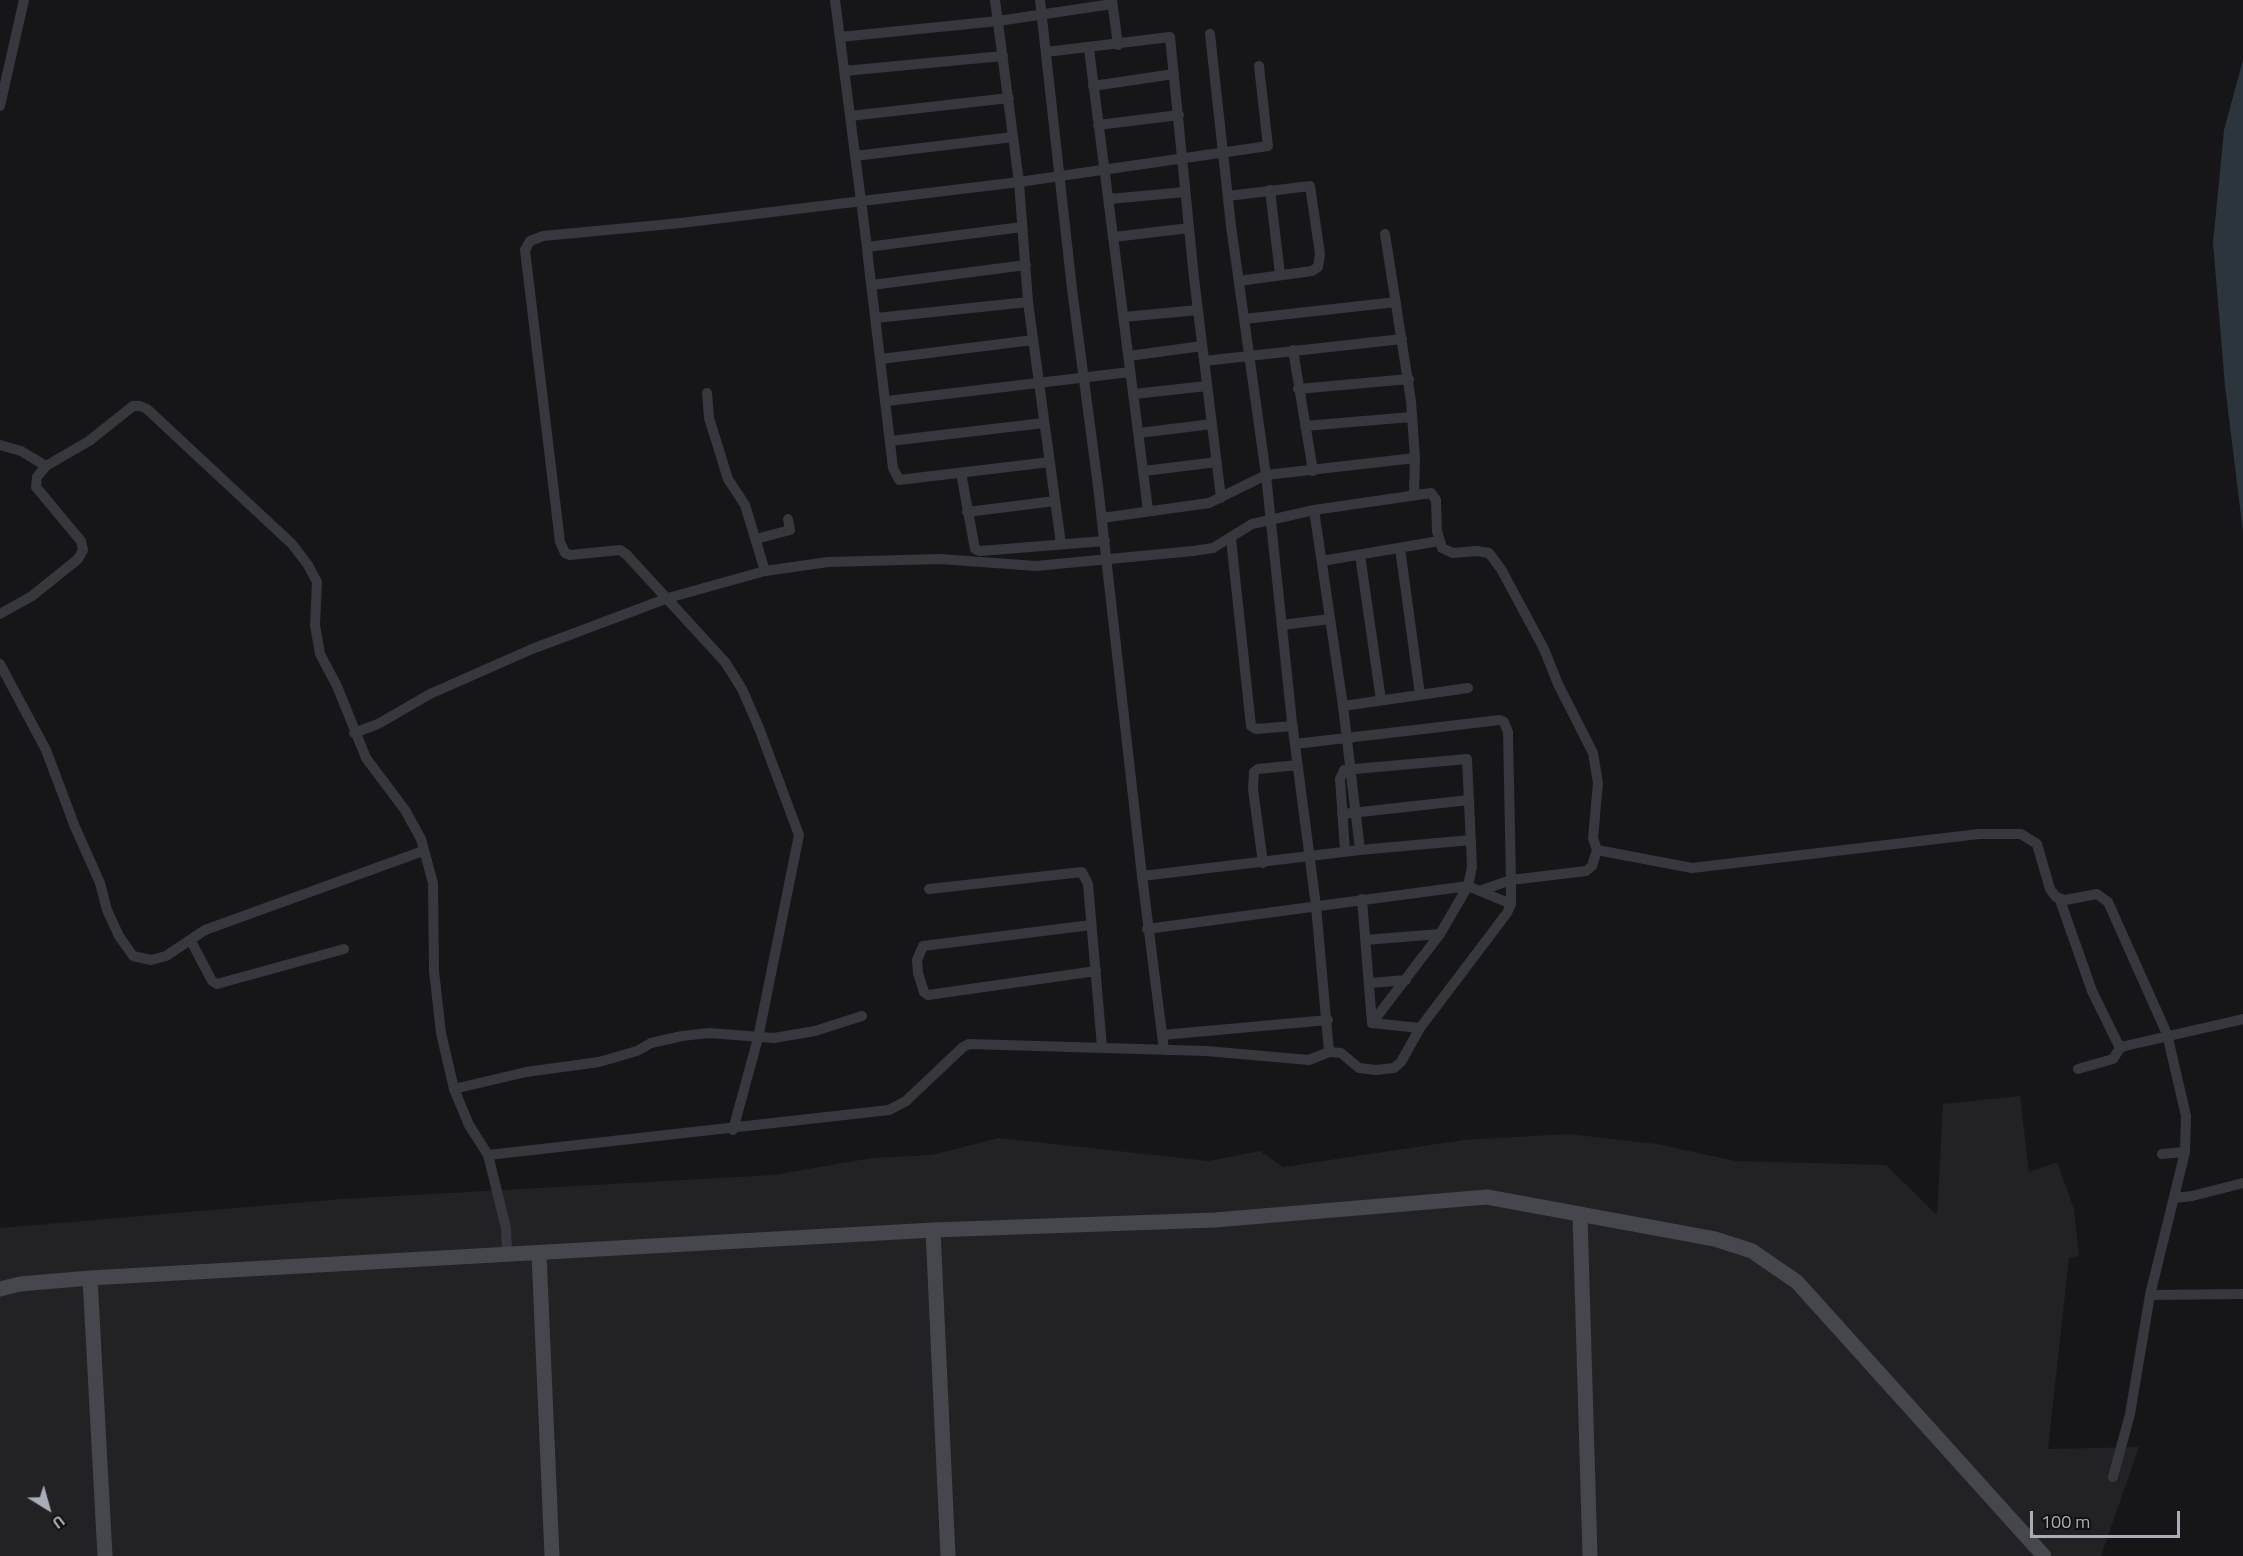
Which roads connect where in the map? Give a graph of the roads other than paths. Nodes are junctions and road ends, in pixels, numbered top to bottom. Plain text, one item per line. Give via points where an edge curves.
1 (24, 0) edge
2 (835, 0) edge
3 (995, 0) edge
4 (1040, 0) edge
5 (1112, 2) edge
6 (1042, 15) junction
7 (998, 21) junction
8 (1210, 34) dead end
9 (840, 38) junction
10 (1118, 45) junction
11 (1089, 48) junction
12 (1046, 52) junction
13 (1003, 56) junction
14 (1259, 66) dead end
15 (844, 71) junction
16 (1174, 74) junction
17 (1093, 86) junction
18 (1009, 98) junction
19 (0, 106) edge
20 (1179, 115) junction
21 (850, 116) junction
22 (1098, 125) junction
23 (1013, 137) junction
24 (1223, 151) junction
25 (855, 156) junction
26 (1184, 160) junction
27 (1103, 170) junction
28 (1061, 176) junction
29 (1019, 182) junction
30 (1270, 190) junction
31 (1185, 192) junction
32 (1228, 196) junction
33 (1110, 199) junction
34 (860, 200) junction
35 (1022, 227) junction
36 (1189, 228) junction
37 (1385, 234) dead end
38 (1114, 237) junction
39 (867, 247) junction
40 (1026, 265) junction
41 (1280, 274) junction
42 (1239, 281) junction
43 (872, 285) junction
44 (1028, 302) junction
45 (1396, 302) junction
46 (1198, 310) junction
47 (1124, 317) junction
48 (876, 318) junction
49 (1244, 319) junction
50 (1402, 339) junction
51 (1033, 340) junction
52 (1202, 345) junction
53 (1293, 350) junction
54 (1249, 355) junction
55 (1129, 356) junction
56 (881, 359) junction
57 (1204, 360) junction
58 (1130, 372) junction
59 (1083, 376) junction
60 (1408, 380) junction
61 (1038, 381) junction
62 (1207, 386) junction
63 (1298, 389) junction
64 (707, 393) dead end
65 (1134, 394) junction
66 (887, 401) junction
67 (1411, 417) junction
68 (1044, 423) junction
69 (1212, 424) junction
70 (1305, 426) junction
71 (1139, 433) junction
72 (890, 441) junction
73 (0, 445) edge
74 (1415, 458) junction
75 (1050, 462) junction
76 (1217, 462) junction
77 (46, 466) junction
78 (1144, 471) junction
79 (1313, 471) junction
80 (961, 473) junction
81 (1266, 476) junction
82 (1422, 494) junction
83 (1221, 498) junction
84 (1055, 501) junction
85 (1149, 510) junction
86 (1314, 510) junction
87 (967, 512) junction
88 (1102, 518) junction
89 (788, 519) dead end
90 (1270, 520) junction
91 (756, 539) junction
92 (1231, 539) junction
93 (1439, 541) junction
94 (1105, 542) junction
95 (1061, 544) junction
96 (1400, 548) junction
97 (1360, 555) junction
98 (1107, 559) junction
99 (1322, 561) junction
100 (765, 571) junction
101 (668, 598) junction
102 (0, 614) edge
103 (1330, 619) junction
104 (1282, 625) junction
105 (0, 664) edge
106 (1468, 687) dead end
107 (1420, 694) junction
108 (1381, 700) junction
109 (1343, 706) junction
110 (1293, 726) junction
111 (354, 733) junction
112 (1346, 736) junction
113 (1295, 744) junction
114 (1299, 765) junction
115 (1351, 769) junction
116 (1469, 800) junction
117 (1357, 812) junction
118 (1342, 814) junction
119 (1471, 840) junction
120 (423, 850) junction
121 (1360, 850) junction
122 (1597, 850) junction
123 (1345, 851) junction
124 (1310, 857) junction
125 (1263, 863) junction
126 (1142, 876) junction
127 (1511, 880) junction
128 (1468, 886) junction
129 (929, 889) dead end
130 (1482, 890) junction
131 (1362, 899) junction
132 (2060, 900) junction
133 (1511, 904) junction
134 (1316, 906) junction
135 (1091, 925) junction
136 (1147, 929) junction
137 (1440, 934) junction
138 (1365, 940) junction
139 (191, 941) junction
140 (344, 949) dead end
141 (1096, 971) junction
142 (1406, 980) junction
143 (1371, 983) junction
144 (862, 1016) dead end
145 (2243, 1018) edge
146 (1329, 1020) junction
147 (1372, 1023) junction
148 (1420, 1028) junction
149 (2167, 1034) junction
150 (1162, 1035) junction
151 (758, 1038) junction
152 (1101, 1047) junction
153 (2120, 1048) junction
154 (1164, 1050) junction
155 (1329, 1052) junction
156 (2078, 1069) dead end
157 (454, 1089) junction
158 (733, 1130) junction
159 (2185, 1152) junction
160 (2162, 1154) dead end
161 (488, 1155) junction
162 (2243, 1184) edge
163 (2175, 1198) junction
164 (1580, 1215) junction
165 (933, 1230) junction
166 (507, 1253) junction
167 (539, 1254) junction
168 (90, 1278) junction
169 (0, 1289) edge
170 (2243, 1294) edge
171 (2150, 1295) junction
172 (2113, 1477) dead end
173 (105, 1556) edge
174 (552, 1556) edge
175 (948, 1556) edge
176 (1590, 1556) edge
177 (2044, 1556) edge

1 - 19 street
2 - 9 street
3 - 7 street
4 - 6 street
5 - 6 street
5 - 10 street
6 - 7 street
6 - 12 street
7 - 9 street
7 - 13 street
8 - 24 street
9 - 15 street
10 - 11 street
10 - 16 street via 1170,37
11 - 12 street
11 - 17 street
12 - 28 street
13 - 15 street
13 - 18 street
14 - 24 street via 1268,146
15 - 21 street
16 - 17 street
16 - 20 street
17 - 22 street
18 - 21 street
18 - 23 street
20 - 22 street
20 - 26 street
21 - 25 street
22 - 27 street
23 - 25 street
23 - 29 street
24 - 26 street
24 - 32 street
25 - 34 street
26 - 27 street
26 - 31 street
27 - 28 street
27 - 33 street
28 - 29 street
28 - 59 street
29 - 34 street
29 - 35 street
30 - 32 street
30 - 41 street
30 - 41 street via 1310,186 1320,254 1315,270
31 - 33 street
31 - 36 street
32 - 42 street
33 - 38 street
34 - 39 street
34 - 101 street via 543,236 530,241 525,250 560,542 570,555 620,550
35 - 39 street
35 - 40 street
36 - 38 street
36 - 46 street
37 - 45 street
38 - 47 street
39 - 43 street
40 - 43 street
40 - 44 street
41 - 42 street
42 - 49 street
43 - 48 street
44 - 48 street
44 - 51 street
45 - 49 street
45 - 50 street
46 - 47 street
46 - 52 street
47 - 55 street
48 - 56 street
49 - 54 street
50 - 53 street
50 - 60 street
51 - 56 street
51 - 61 street
52 - 55 street
52 - 57 street
53 - 54 street
53 - 63 street
54 - 57 street
54 - 81 street
55 - 58 street
56 - 66 street
57 - 62 street
58 - 59 street
58 - 65 street
59 - 61 street
59 - 88 street
60 - 63 street
60 - 67 street
61 - 66 street
61 - 68 street
62 - 65 street
62 - 69 street
63 - 70 street
64 - 91 street via 709,418 728,479 743,501
65 - 71 street
66 - 72 street
67 - 70 street
67 - 74 street
68 - 72 street
68 - 75 street
69 - 71 street
69 - 76 street
70 - 79 street
71 - 78 street
72 - 80 street via 893,468 899,480
73 - 77 street via 21,451
74 - 79 street
74 - 82 street
75 - 80 street
75 - 84 street
76 - 78 street
76 - 83 street
77 - 102 street via 37,477 36,487 81,541 83,550 78,559 32,596
77 - 111 street via 76,450 134,406 147,409 292,544 308,565 317,582 315,625 320,654
78 - 85 street
79 - 81 street
80 - 87 street
81 - 83 street
81 - 90 street
82 - 86 street
82 - 93 street via 1436,500
83 - 85 street
84 - 87 street
84 - 95 street
85 - 88 street
86 - 90 street
86 - 99 street
87 - 95 street via 972,542 980,551
88 - 94 street
89 - 91 street via 790,530
90 - 92 street via 1252,524
90 - 104 street
91 - 100 street
92 - 98 street via 1202,550
92 - 110 street via 1251,726
93 - 96 street
93 - 122 street via 1447,552 1492,555 1544,649 1596,763 1593,838
94 - 95 street
94 - 98 street
96 - 97 street
96 - 107 street
97 - 99 street
97 - 108 street
98 - 100 street via 1036,566 940,559 828,562
98 - 126 street
99 - 103 street
100 - 101 street
101 - 111 street via 532,649
101 - 151 street via 735,675 799,836
103 - 104 street
103 - 109 street
104 - 110 street
105 - 139 street via 46,750 100,883 107,910 128,952 151,960 175,952
106 - 107 street
107 - 108 street
108 - 109 street
109 - 112 street
110 - 113 street
111 - 120 street via 366,758 408,815
112 - 113 street
112 - 115 street
112 - 127 street via 1504,722 1508,732
113 - 114 street
114 - 124 street
114 - 125 street via 1254,772
115 - 116 street via 1465,758
115 - 117 street
115 - 118 street via 1340,775
116 - 117 street
116 - 119 street
117 - 118 street
117 - 121 street
118 - 123 street
119 - 121 street
119 - 128 street
120 - 139 street via 216,926
120 - 157 street via 433,883 438,1022
121 - 123 street
122 - 127 street via 1593,866 1586,871
122 - 132 street via 1692,868 1979,834 2021,834 2037,844 2050,889
123 - 124 street
124 - 125 street
124 - 134 street
125 - 126 street
126 - 136 street
127 - 130 street
127 - 133 street
128 - 130 street
128 - 131 street
128 - 137 street
129 - 135 street via 1082,872 1088,884
130 - 133 street
131 - 134 street
131 - 138 street
132 - 149 street via 2097,894 2108,902
132 - 153 street via 2092,991
133 - 148 street
134 - 136 street
134 - 146 street
135 - 141 street
135 - 141 street via 923,946 917,960 918,973 928,995
136 - 150 street
137 - 138 street
137 - 142 street
138 - 143 street
139 - 140 street via 217,984
141 - 152 street
142 - 143 street
142 - 147 street
143 - 147 street
144 - 151 street via 807,1032
145 - 149 street
146 - 150 street
146 - 155 street
147 - 148 street
148 - 155 street via 1394,1068 1359,1068 1341,1053
149 - 153 street
149 - 159 street via 2184,1102
150 - 154 street
151 - 157 street via 709,1033 682,1036 600,1062 526,1072
151 - 158 street
152 - 154 street
152 - 158 street via 969,1044 906,1101 889,1110
153 - 156 street via 2113,1059
154 - 155 street via 1309,1060
157 - 161 street via 469,1125
158 - 161 street
159 - 160 street
159 - 163 street
161 - 166 street via 506,1228
162 - 163 street
163 - 171 street
164 - 165 street via 1487,1197 1215,1220
164 - 176 street
164 - 177 street via 1715,1239 1752,1251 1797,1281
165 - 167 street
165 - 175 street
166 - 167 street
166 - 168 street
167 - 174 street
168 - 169 street
168 - 173 street
170 - 171 street
171 - 172 street via 2130,1414

